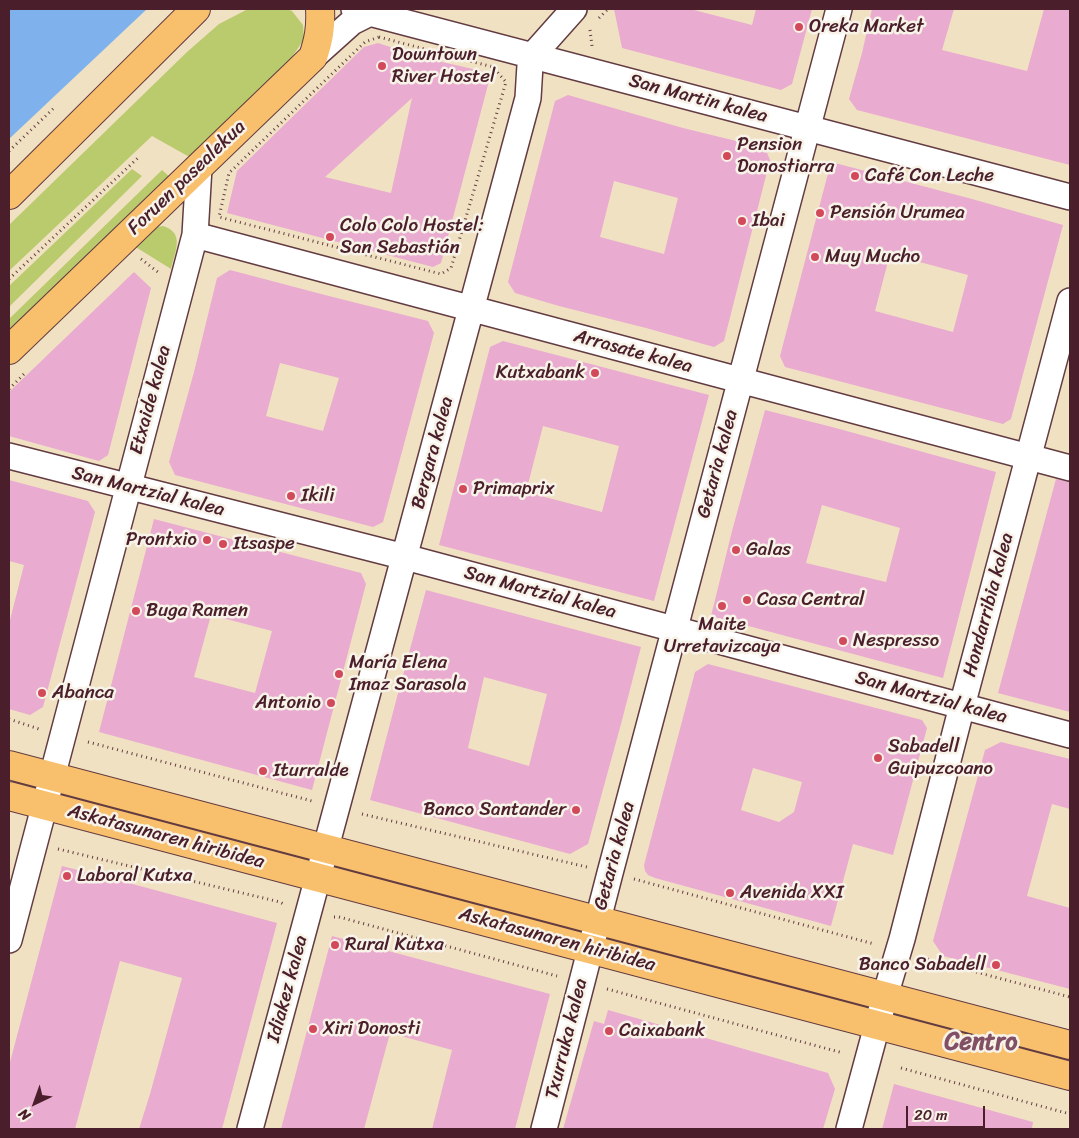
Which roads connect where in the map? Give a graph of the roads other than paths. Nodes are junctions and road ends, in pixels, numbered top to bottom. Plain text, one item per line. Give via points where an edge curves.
1 (320, 9) edge
2 (574, 9) edge
3 (839, 9) edge
4 (195, 11) edge
5 (362, 11) edge
6 (532, 55) junction
7 (313, 57) junction
8 (808, 128) junction
9 (199, 167) junction
10 (9, 195) edge
11 (1070, 197) edge
12 (195, 235) junction
13 (1070, 301) edge
14 (471, 310) junction
15 (9, 350) edge
16 (741, 381) junction
17 (9, 456) edge
18 (1029, 457) junction
19 (1070, 468) edge
20 (128, 487) junction
21 (405, 557) junction
22 (675, 629) junction
23 (962, 706) junction
24 (1070, 735) edge
25 (9, 765) edge
26 (52, 776) junction
27 (9, 796) edge
28 (44, 805) junction
29 (326, 848) junction
30 (318, 877) junction
31 (598, 920) junction
32 (9, 940) edge
33 (590, 949) junction
34 (885, 996) junction
35 (877, 1025) junction
36 (1070, 1045) edge
37 (1070, 1076) edge
38 (250, 1129) edge
39 (544, 1129) edge
40 (849, 1129) edge

1 - 7 main road via 319,40
2 - 6 street
3 - 8 street, Getaria kalea
4 - 10 main road
5 - 6 street, San Martin kalea
5 - 7 street, Foruen pasealekua
6 - 8 street, San Martin kalea
6 - 14 street, Bergara kalea via 528,98
7 - 9 main road, Foruen pasealekua
8 - 11 street, San Martin kalea
8 - 16 street, Getaria kalea
9 - 12 street, Etxaide kalea
9 - 15 main road, Foruen pasealekua
12 - 14 street, Arrasate kalea
12 - 20 street, Etxaide kalea
13 - 18 street, Hondarribia kalea
14 - 16 street, Arrasate kalea
14 - 21 street, Bergara kalea
16 - 18 street, Arrasate kalea
16 - 22 street, Getaria kalea
17 - 20 street, San Martzial kalea
18 - 19 street, Arrasate kalea
18 - 23 street, Hondarribia kalea
20 - 21 street, San Martzial kalea
20 - 26 street, Etxaide kalea
21 - 22 street, San Martzial kalea
21 - 29 street, Bergara kalea
22 - 23 street, San Martzial kalea
22 - 31 street, Getaria kalea
23 - 24 street, San Martzial kalea
23 - 34 street, Hondarribia kalea
25 - 26 main road, Askatasunaren hiribidea
26 - 28 street, Askatasunaren hiribidea
26 - 29 main road, Askatasunaren hiribidea
27 - 28 main road, Askatasunaren hiribidea
28 - 30 main road, Askatasunaren hiribidea
28 - 32 street
29 - 30 street, Idiakez kalea
29 - 31 main road, Askatasunaren hiribidea
30 - 33 main road, Askatasunaren hiribidea
30 - 38 street, Idiakez kalea
31 - 33 street, Txurruka kalea
31 - 34 main road, Askatasunaren hiribidea
33 - 35 main road, Askatasunaren hiribidea
33 - 39 street, Txurruka kalea
34 - 35 street, Hondarribia kalea
34 - 36 main road, Askatasunaren hiribidea
35 - 37 main road, Askatasunaren hiribidea
35 - 40 street, Hondarribia kalea

